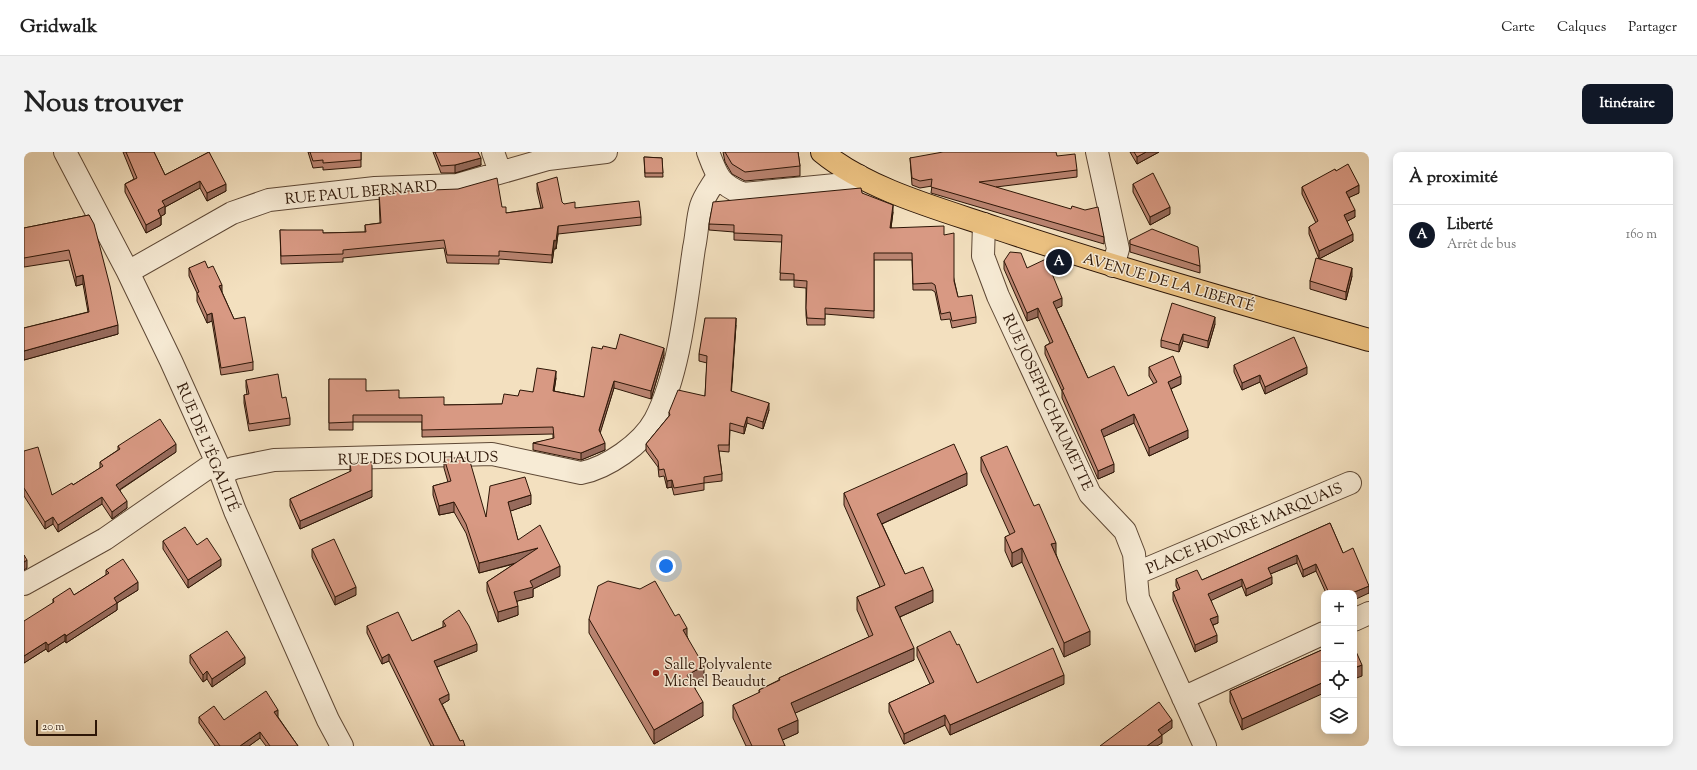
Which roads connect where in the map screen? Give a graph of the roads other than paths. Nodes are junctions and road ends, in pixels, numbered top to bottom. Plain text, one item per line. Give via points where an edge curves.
1 (65, 152) edge
2 (606, 152) edge
3 (708, 152) edge
4 (822, 152) edge
5 (1097, 152) edge
6 (496, 162) edge
7 (859, 176) junction
8 (717, 177) junction
9 (984, 224) junction
10 (1113, 266) junction
11 (128, 272) junction
12 (1369, 340) edge
13 (219, 468) junction
14 (1350, 483) dead end
15 (1137, 573) junction
16 (24, 584) edge
17 (1369, 613) edge
18 (1357, 619) edge
19 (1321, 634) edge
20 (1183, 698) junction
21 (1199, 743) edge
22 (342, 746) edge

1 - 11 street, RUE DE L'ÉGALITÉ
2 - 6 street, RUE PAUL BERNARD
3 - 8 street
4 - 7 main road, AVENUE DE LA LIBERTÉ
5 - 10 street via 1118,249
6 - 11 street, RUE PAUL BERNARD via 457,185 375,188 269,200 232,213
7 - 8 street via 846,184 743,194 728,187
7 - 9 main road, AVENUE DE LA LIBERTÉ via 923,204
8 - 13 street, RUE DES DOUHAUDS via 701,206 677,355 663,403 654,421 636,442 607,465 581,473 492,454 274,460 234,468
9 - 10 main road, AVENUE DE LA LIBERTÉ
9 - 15 street, RUE JOSEPH CHAUMETTE via 982,256 998,296 1090,494 1125,531 1134,554
10 - 12 main road, AVENUE DE LA LIBERTÉ
11 - 13 street, RUE DE L'ÉGALITÉ
13 - 16 street, RUE DES DOUHAUDS via 206,468 105,539
13 - 22 street, RUE DE L'ÉGALITÉ via 328,720
14 - 15 street, PLACE HONORÉ MARQUAIS
15 - 20 street, RUE JOSEPH CHAUMETTE via 1138,598
17 - 18 street
19 - 20 street
20 - 21 street, RUE JOSEPH CHAUMETTE

